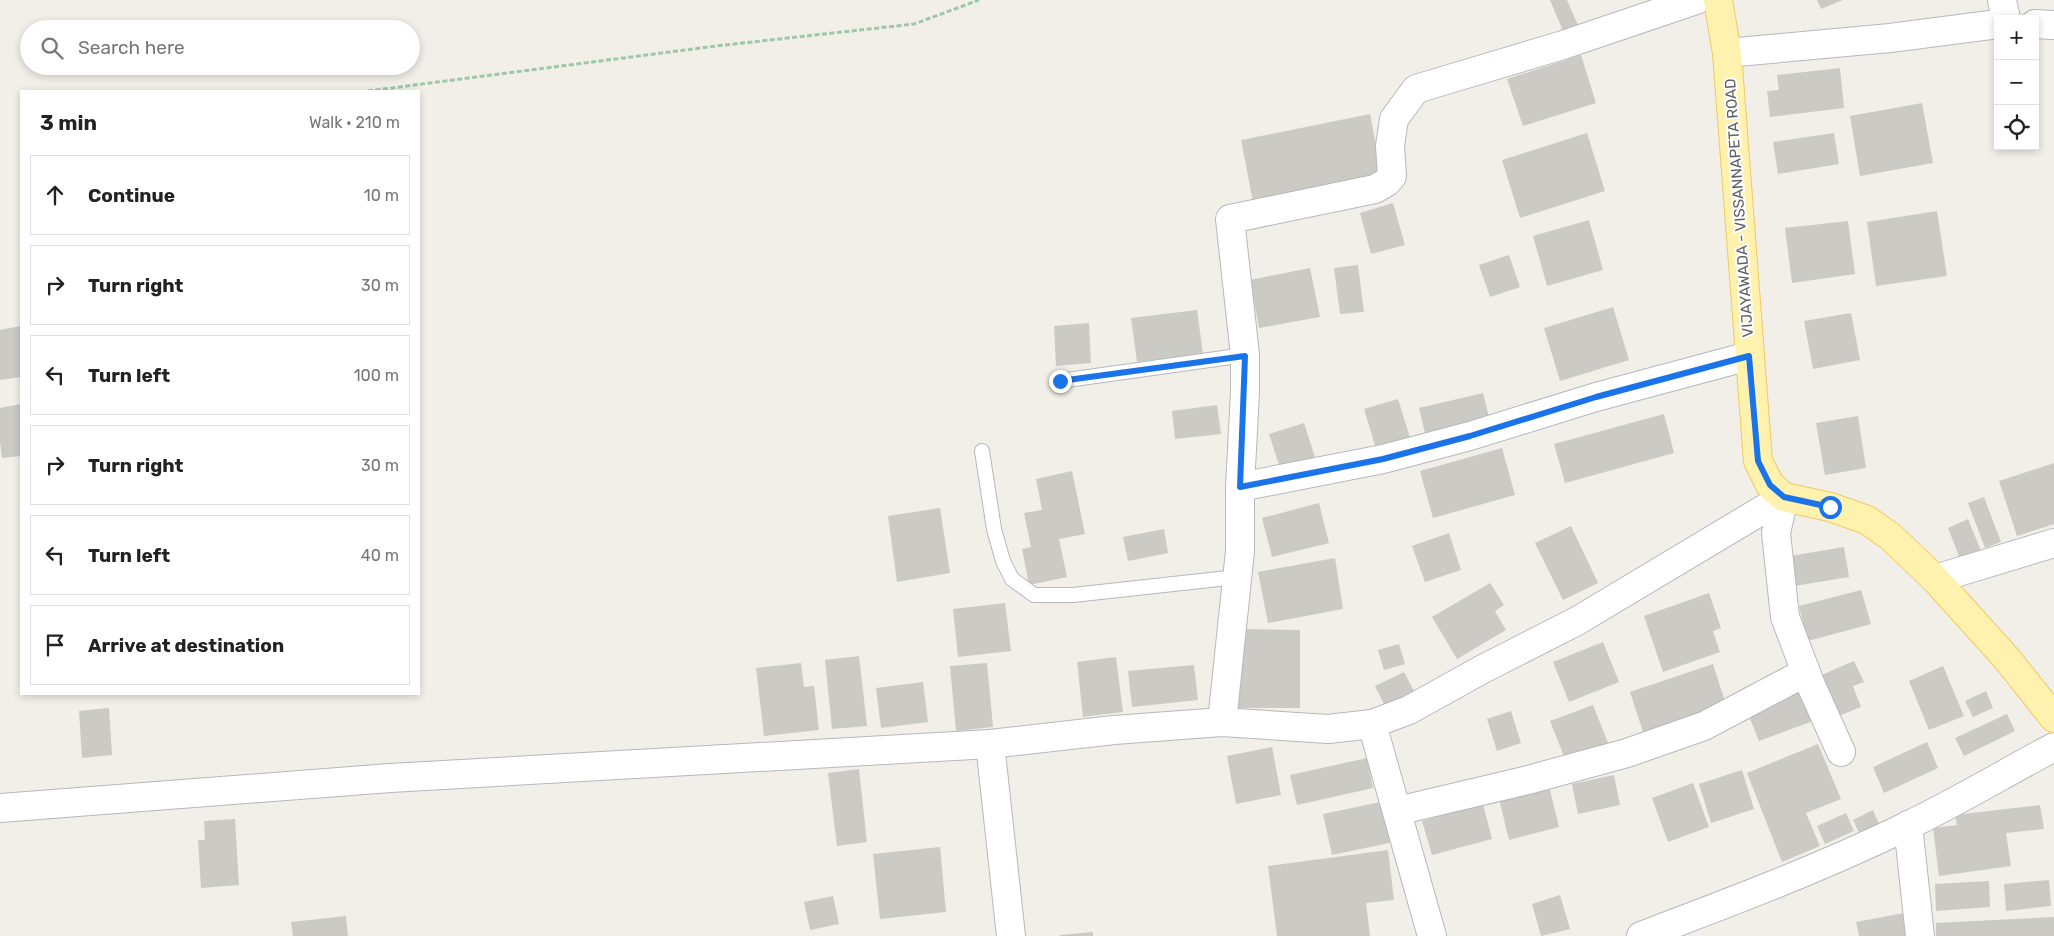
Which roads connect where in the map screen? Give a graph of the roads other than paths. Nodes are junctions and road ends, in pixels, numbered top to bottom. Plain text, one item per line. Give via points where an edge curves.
1 (1696, 0) edge
2 (1718, 0) edge
3 (2002, 0) edge
4 (2005, 15) edge
5 (2039, 24) edge
6 (1994, 25) edge
7 (2054, 25) edge
8 (1727, 53) junction
9 (1245, 356) junction
10 (1749, 356) junction
11 (1060, 381) dead end
12 (982, 451) dead end
13 (1240, 487) junction
14 (1784, 497) junction
15 (2054, 543) edge
16 (1237, 577) junction
17 (1935, 579) junction
18 (1806, 672) junction
19 (2054, 716) edge
20 (1222, 722) junction
21 (1372, 724) junction
22 (990, 744) junction
23 (2054, 747) edge
24 (1841, 752) dead end
25 (0, 808) edge
26 (1397, 811) junction
27 (1908, 825) junction
28 (1011, 936) edge
29 (1432, 936) edge
30 (1641, 936) edge
31 (1920, 936) edge

1 - 9 street via 1563,45 1416,89 1394,119 1390,146 1393,170 1387,182 1375,189 1230,219
2 - 8 main road, VIJAYAWADA - VISSANNAPETA ROAD
3 - 4 street
5 - 7 street
6 - 8 street
8 - 10 main road, VIJAYAWADA - VISSANNAPETA ROAD via 1746,279
9 - 11 lane
9 - 13 street
10 - 13 street via 1383,459
10 - 14 main road, VIJAYAWADA - VISSANNAPETA ROAD via 1758,461 1770,485
12 - 16 lane via 994,529 1003,561 1012,578 1034,595 1073,595
13 - 16 street
14 - 17 main road via 1830,507 1866,520 1892,536
14 - 18 street via 1776,533 1785,617
14 - 21 street via 1577,621 1408,710
15 - 17 street
16 - 20 street
17 - 19 main road
18 - 24 street
18 - 26 street via 1704,726 1627,753
20 - 21 street via 1328,729
20 - 22 street
21 - 26 street
22 - 25 street via 390,778
22 - 28 street
23 - 27 street
26 - 29 street
27 - 30 street via 1796,876
27 - 31 street

